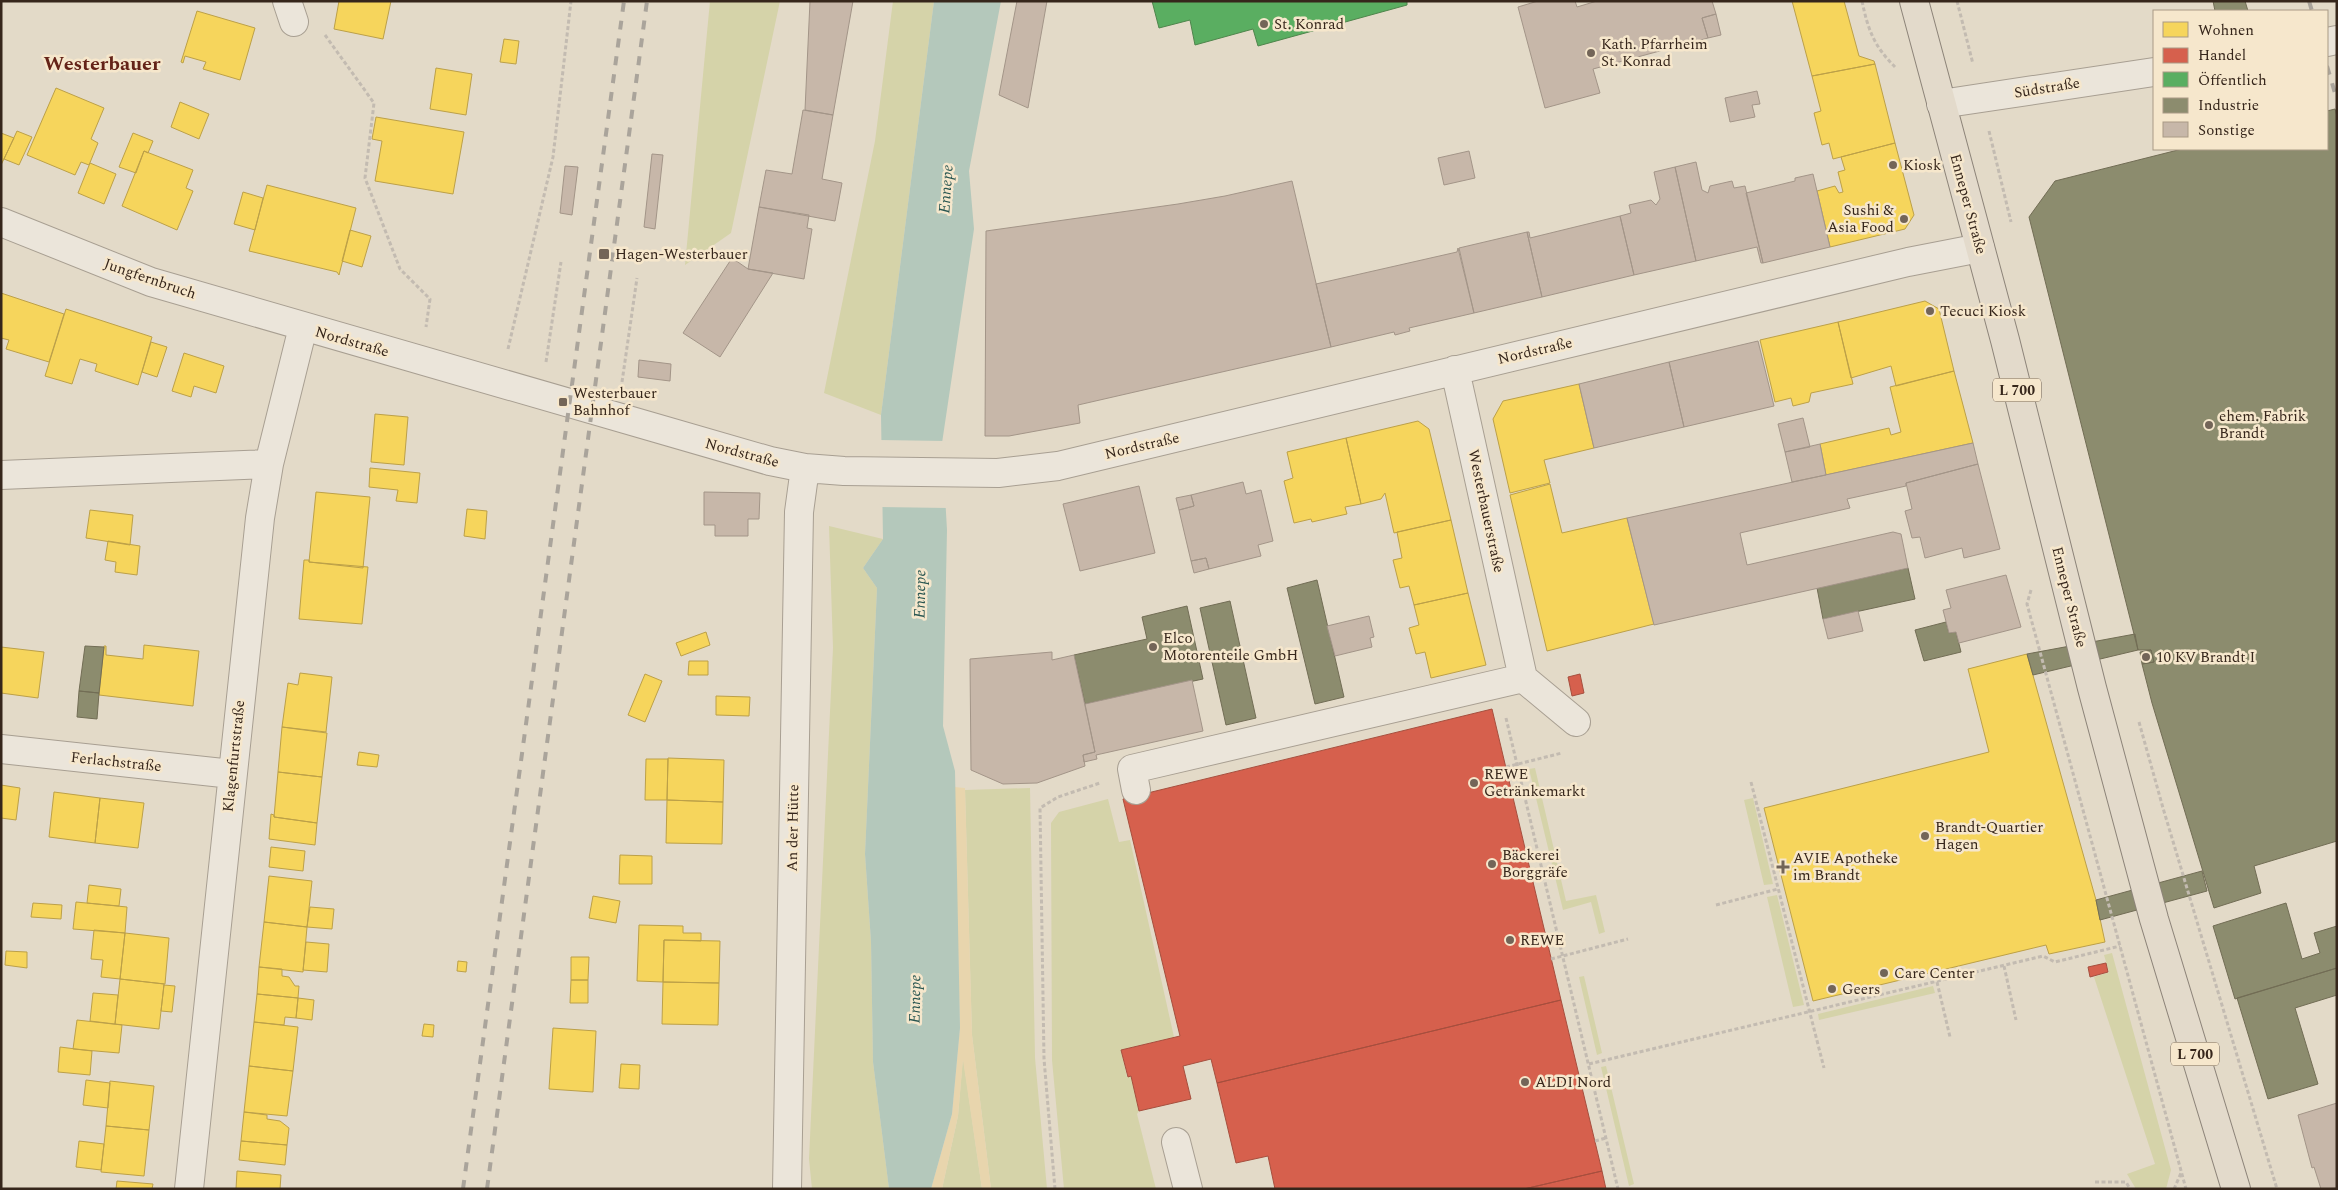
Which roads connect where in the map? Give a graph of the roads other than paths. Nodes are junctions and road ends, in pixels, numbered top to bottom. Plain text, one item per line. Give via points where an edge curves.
1 (1914, 1) edge
2 (2153, 72) edge
3 (1941, 104) junction
4 (1, 222) edge
5 (1980, 248) junction
6 (303, 327) junction
7 (1455, 370) junction
8 (269, 464) junction
9 (805, 468) junction
10 (1, 475) edge
11 (1513, 672) junction
12 (1576, 722) dead end
13 (1, 749) edge
14 (232, 774) junction
15 (1134, 779) road end
16 (1176, 1142) dead end
17 (189, 1189) edge
18 (787, 1189) edge
19 (1188, 1189) edge
20 (2236, 1189) edge

1 - 3 main road, Enneper Straße / L 700
2 - 3 street, Südstraße
3 - 5 main road, Enneper Straße / L 700
4 - 6 street, Jungfernbruch via 150,282
5 - 7 street, Nordstraße via 1908,262
5 - 20 main road, Enneper Straße / L 700 via 2154,920
6 - 8 street, Klagenfurtstraße
6 - 9 street, Nordstraße via 685,438
7 - 9 street, Nordstraße via 1058,466 998,473
7 - 11 street, Westerbauerstraße
8 - 10 street
8 - 14 street, Klagenfurtstraße via 260,518
9 - 18 street, An der Hütte via 799,512
11 - 12 street
11 - 15 street via 1366,724
13 - 14 street, Ferlachstraße
14 - 17 street, Klagenfurtstraße
16 - 19 street

